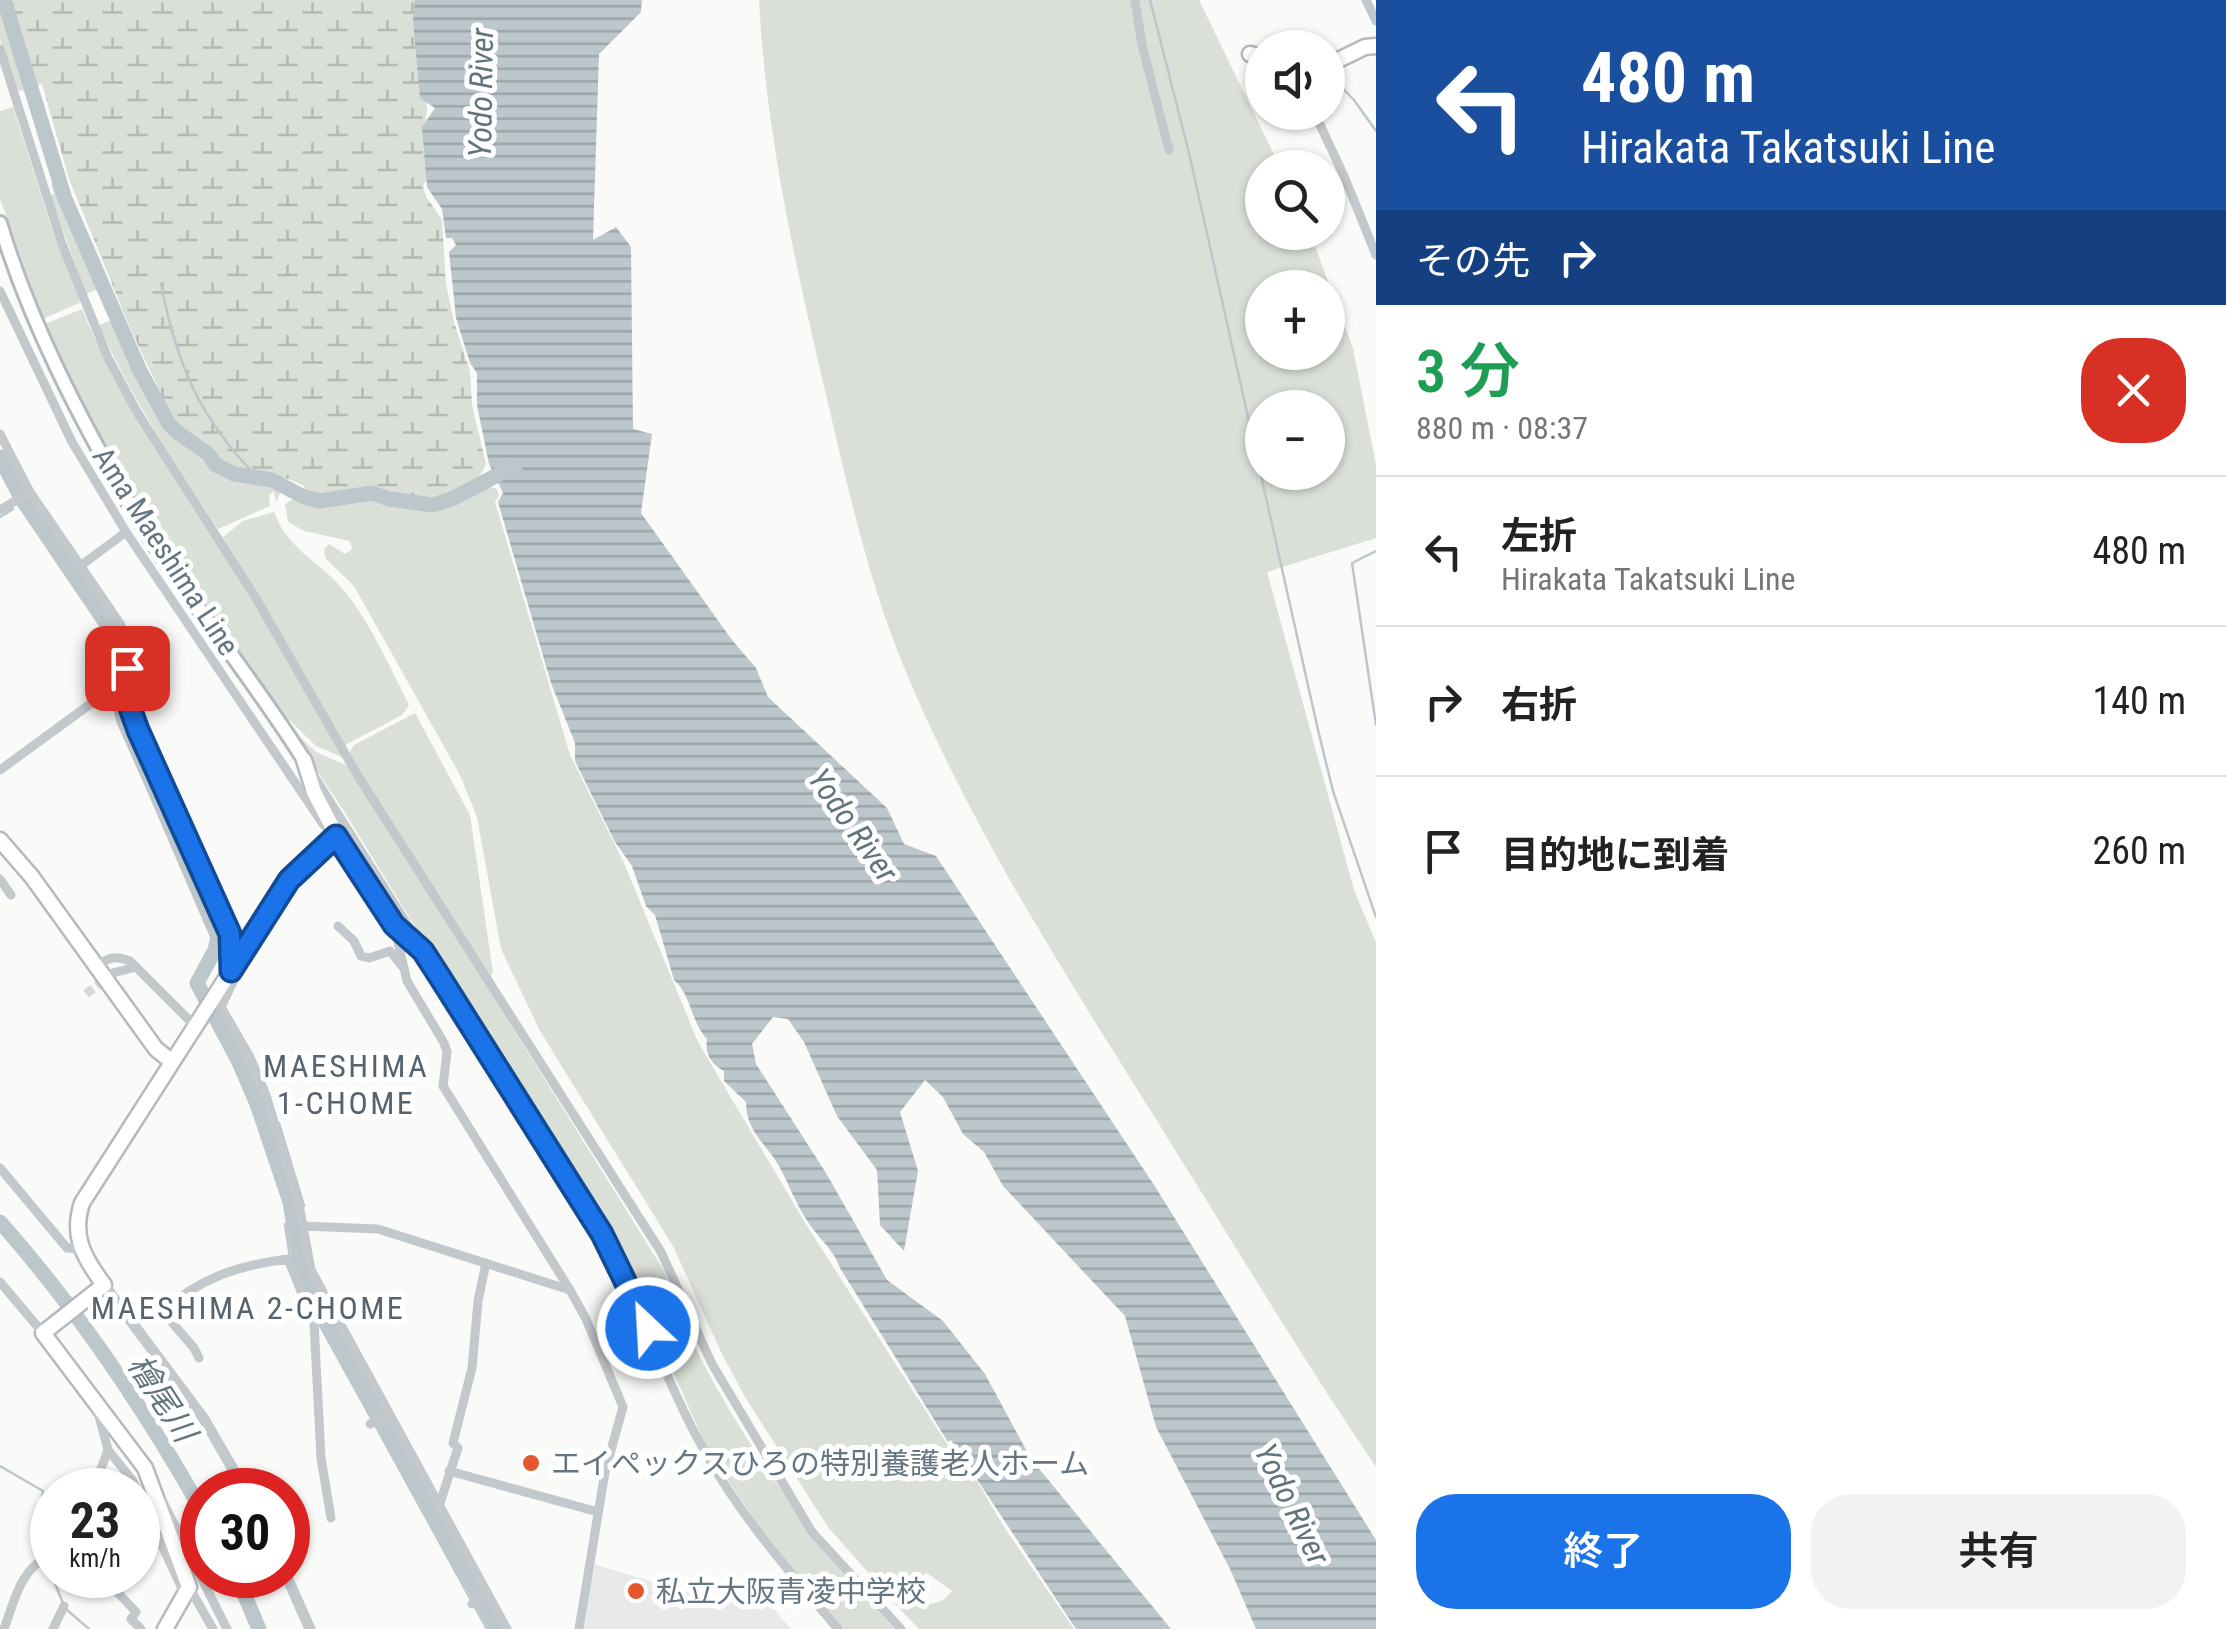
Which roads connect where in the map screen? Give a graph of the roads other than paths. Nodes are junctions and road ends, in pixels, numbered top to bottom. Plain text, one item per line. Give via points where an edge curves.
1 (1135, 0) edge
2 (1366, 0) edge
3 (1376, 21) edge
4 (1376, 46) edge
5 (0, 48) edge
6 (1345, 57) edge
7 (1322, 130) edge
8 (1169, 150) dead end
9 (0, 222) edge
10 (1376, 255) edge
11 (0, 291) edge
12 (0, 434) edge
13 (30, 492) junction
14 (0, 510) edge
15 (126, 532) junction
16 (79, 566) junction
17 (127, 689) junction
18 (304, 760) junction
19 (0, 770) edge
20 (336, 836) junction
21 (0, 838) edge
22 (0, 879) edge
23 (11, 895) dead end
24 (394, 925) junction
25 (338, 926) dead end
26 (423, 951) junction
27 (98, 966) junction
28 (136, 967) junction
29 (404, 968) junction
30 (231, 971) junction
31 (113, 973) tunnel mouth
32 (223, 1012) junction
33 (198, 1025) junction
34 (171, 1061) junction
35 (0, 1168) edge
36 (302, 1226) junction
37 (81, 1249) junction
38 (486, 1263) junction
39 (311, 1270) junction
40 (294, 1276) junction
41 (0, 1282) edge
42 (98, 1290) junction
43 (570, 1290) junction
44 (48, 1328) junction
45 (199, 1358) dead end
46 (97, 1402) junction
47 (389, 1414) junction
48 (370, 1424) dead end
49 (108, 1450) junction
50 (101, 1468) edge
51 (123, 1468) edge
52 (145, 1468) edge
53 (232, 1468) edge
54 (450, 1471) junction
55 (160, 1497) edge
56 (439, 1506) junction
57 (160, 1512) edge
58 (598, 1512) junction
59 (331, 1518) dead end
60 (160, 1546) edge
61 (30, 1571) edge
62 (180, 1571) edge
63 (180, 1579) edge
64 (487, 1594) junction
65 (123, 1598) edge
66 (183, 1598) edge
67 (192, 1598) edge
68 (296, 1598) edge
69 (472, 1604) dead end
70 (64, 1606) dead end
71 (4, 1629) edge
72 (52, 1629) edge
73 (142, 1629) edge
74 (165, 1629) edge
75 (213, 1629) edge
76 (227, 1629) edge
77 (310, 1629) edge
78 (508, 1629) edge
79 (579, 1629) edge
80 (838, 1629) edge
81 (901, 1629) edge

1 - 8 street
2 - 3 street
4 - 6 main road
5 - 81 street via 67,259 136,412 254,594 368,792 662,1252 712,1364 812,1532
7 - 10 street
9 - 18 main road, Ama Maeshima Line via 88,432 132,509
11 - 15 street via 72,442
12 - 13 street
13 - 14 street
13 - 16 street
15 - 16 street
15 - 20 street
16 - 17 street via 121,624
17 - 19 street via 111,690
17 - 30 street via 138,730 230,934
18 - 20 main road
18 - 26 street
20 - 24 street
20 - 30 main road via 289,880
21 - 27 main road
22 - 23 street
24 - 26 street
24 - 29 street
25 - 29 street via 361,956 390,951
26 - 80 street via 619,1264 702,1449 761,1536
27 - 28 street via 117,956
27 - 34 main road
28 - 31 street
28 - 33 street
29 - 43 street via 447,1052 442,1086
30 - 32 street via 235,981
30 - 33 main road
32 - 33 street
32 - 36 street via 266,1094
33 - 34 main road
34 - 37 main road via 82,1203 76,1222
35 - 37 street via 68,1248
36 - 38 street via 378,1229
36 - 39 street
37 - 42 main road
38 - 43 street
38 - 54 street
39 - 40 street
39 - 47 street
40 - 45 street via 288,1259 245,1264 168,1307 164,1317
40 - 59 street via 314,1323
41 - 44 street
42 - 44 main road
42 - 53 street via 204,1419
43 - 58 street via 622,1407
44 - 46 main road
46 - 49 street
46 - 52 main road
47 - 48 street
47 - 56 street
49 - 50 street
49 - 51 street
54 - 56 street
54 - 58 street
55 - 76 street
56 - 64 street
57 - 62 main road
58 - 79 street
60 - 63 street
61 - 71 street
64 - 69 street
64 - 78 street
65 - 73 street
66 - 74 main road
67 - 75 street
68 - 77 street
70 - 72 street

